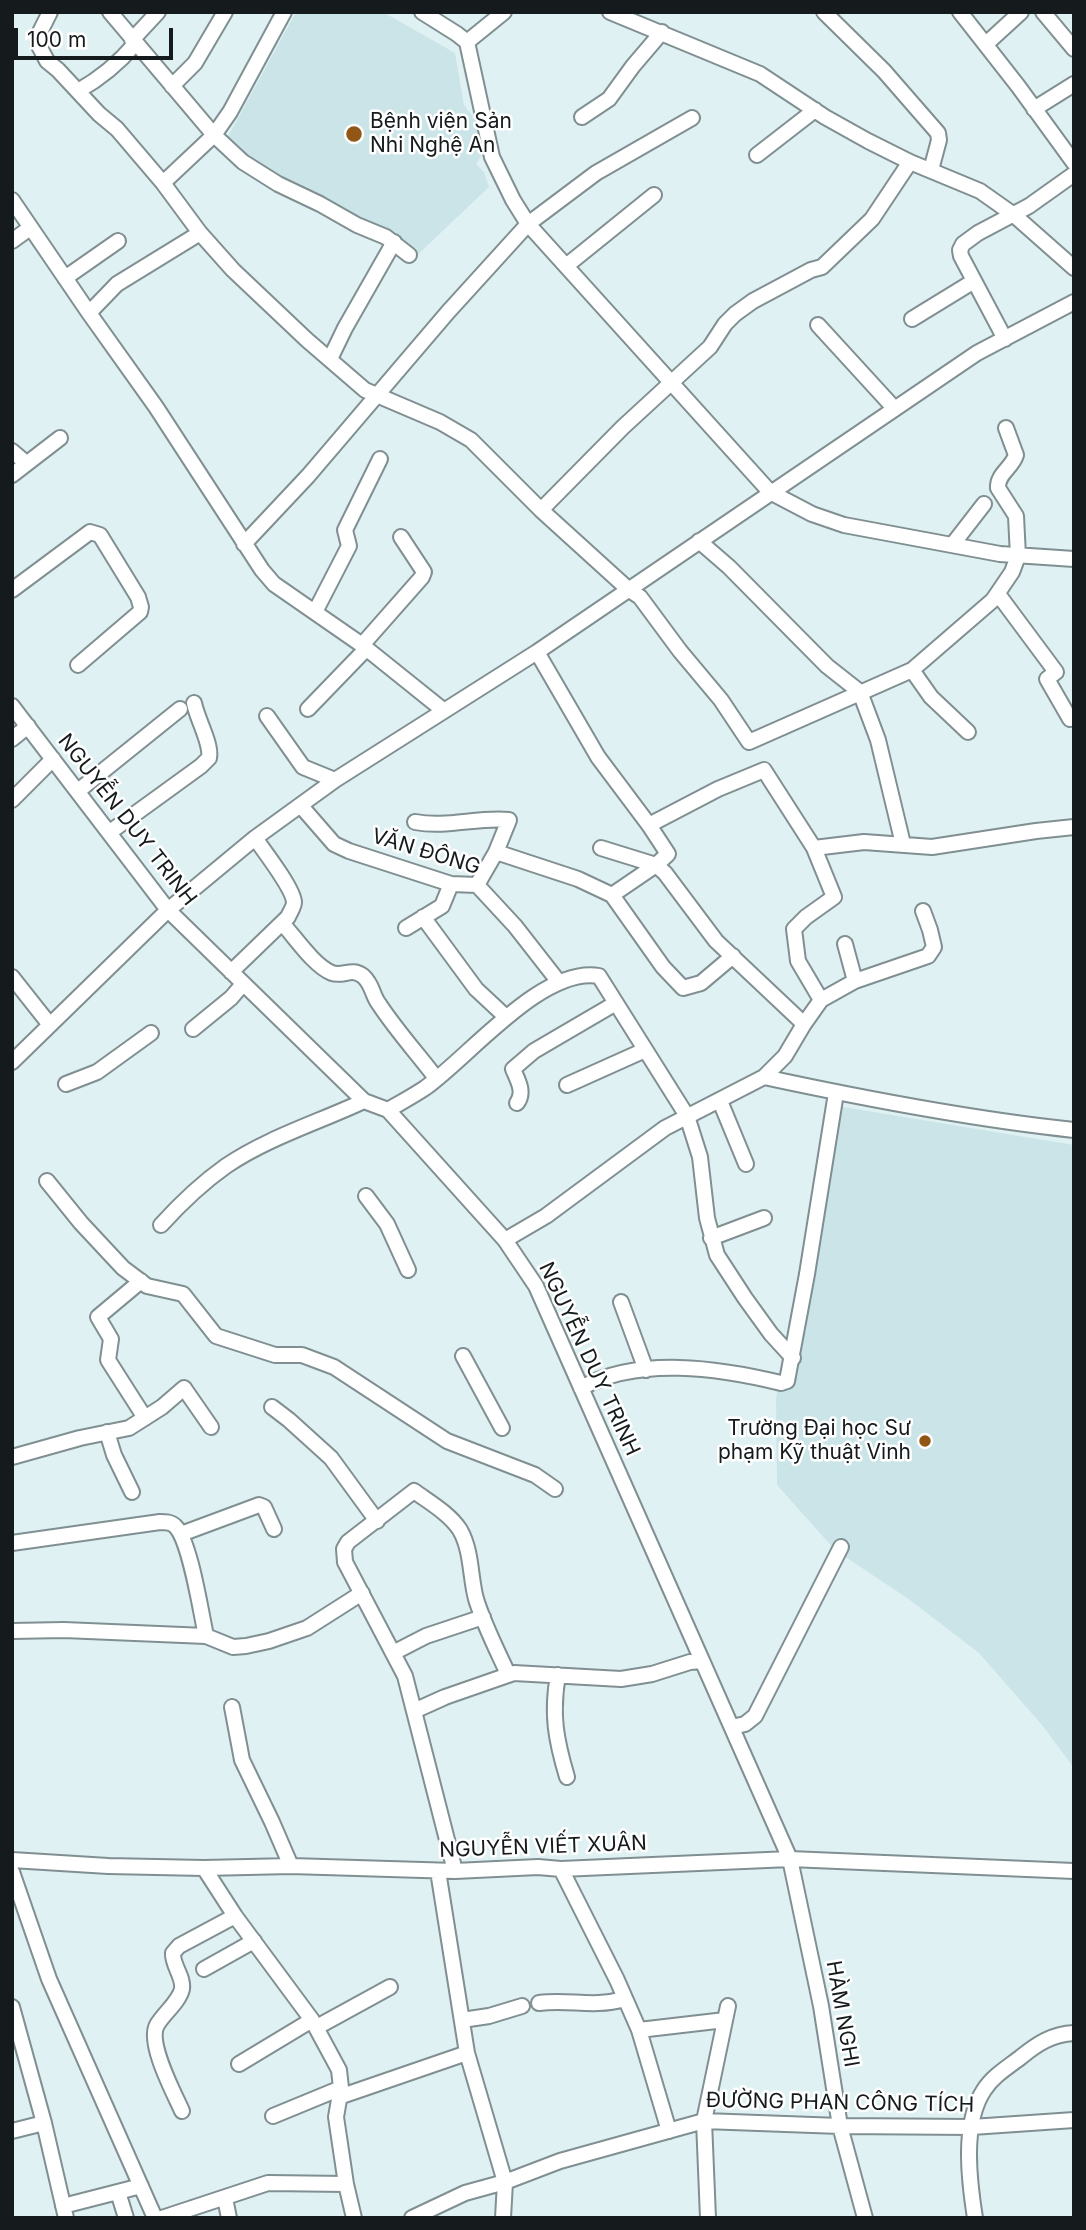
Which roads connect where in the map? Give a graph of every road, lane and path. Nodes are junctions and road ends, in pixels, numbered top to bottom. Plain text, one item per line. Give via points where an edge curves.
1 (50, 12) edge
2 (110, 12) edge
3 (158, 12) edge
4 (225, 12) edge
5 (284, 12) edge
6 (422, 12) edge
7 (504, 12) edge
8 (610, 12) edge
9 (824, 12) edge
10 (960, 12) edge
11 (1021, 12) edge
12 (1043, 12) edge
13 (662, 32) junction
14 (133, 42) junction
15 (467, 42) junction
16 (986, 44) junction
17 (1074, 49) edge
18 (1074, 84) edge
19 (172, 86) junction
20 (78, 91) junction
21 (1034, 109) junction
22 (815, 110) junction
23 (582, 117) dead end
24 (692, 118) dead end
25 (214, 135) junction
26 (757, 155) dead end
27 (909, 162) junction
28 (1074, 163) edge
29 (931, 170) junction
30 (1074, 174) edge
31 (163, 183) junction
32 (654, 195) dead end
33 (12, 200) edge
34 (1014, 215) junction
35 (528, 224) junction
36 (30, 228) junction
37 (200, 233) junction
38 (12, 241) edge
39 (118, 241) dead end
40 (394, 242) junction
41 (409, 255) dead end
42 (566, 266) junction
43 (1074, 268) edge
44 (65, 278) junction
45 (974, 281) junction
46 (1074, 302) edge
47 (89, 313) junction
48 (912, 319) dead end
49 (818, 325) dead end
50 (1005, 339) junction
51 (330, 359) junction
52 (672, 383) junction
53 (378, 396) junction
54 (894, 408) junction
55 (1006, 428) dead end
56 (60, 438) dead end
57 (12, 451) edge
58 (380, 459) dead end
59 (26, 463) junction
60 (12, 475) edge
61 (770, 492) junction
62 (984, 504) dead end
63 (541, 510) junction
64 (401, 537) dead end
65 (699, 541) junction
66 (244, 544) junction
67 (953, 544) junction
68 (1018, 556) junction
69 (1074, 559) edge
70 (628, 589) junction
71 (12, 590) edge
72 (998, 594) junction
73 (314, 612) junction
74 (364, 647) junction
75 (537, 652) junction
76 (78, 665) dead end
77 (912, 670) junction
78 (859, 692) junction
79 (194, 703) dead end
80 (12, 706) edge
81 (180, 709) dead end
82 (308, 709) dead end
83 (443, 710) junction
84 (267, 716) dead end
85 (1070, 719) dead end
86 (27, 726) junction
87 (968, 732) dead end
88 (12, 739) edge
89 (53, 759) junction
90 (335, 780) junction
91 (78, 791) junction
92 (12, 800) edge
93 (301, 806) junction
94 (415, 822) dead end
95 (649, 825) junction
96 (1074, 827) edge
97 (110, 832) junction
98 (255, 838) junction
99 (903, 844) junction
100 (601, 848) dead end
101 (814, 848) junction
102 (496, 852) junction
103 (656, 865) junction
104 (451, 884) junction
105 (477, 885) junction
106 (611, 895) junction
107 (168, 910) junction
108 (923, 911) dead end
109 (423, 917) junction
110 (282, 923) junction
111 (406, 928) dead end
112 (845, 944) dead end
113 (733, 956) junction
114 (231, 972) junction
115 (12, 977) edge
116 (558, 981) junction
117 (855, 981) junction
118 (243, 984) junction
119 (821, 1000) junction
120 (616, 1003) junction
121 (506, 1017) junction
122 (804, 1024) junction
123 (50, 1025) junction
124 (193, 1029) dead end
125 (150, 1032) dead end
126 (645, 1050) junction
127 (12, 1062) edge
128 (764, 1077) junction
129 (436, 1078) junction
130 (65, 1084) dead end
131 (567, 1085) dead end
132 (836, 1093) junction
133 (364, 1101) junction
134 (720, 1101) junction
135 (517, 1103) dead end
136 (388, 1110) junction
137 (687, 1116) junction
138 (1074, 1130) edge
139 (746, 1164) dead end
140 (47, 1181) dead end
141 (366, 1196) dead end
142 (764, 1218) dead end
143 (161, 1225) dead end
144 (711, 1238) junction
145 (505, 1240) junction
146 (408, 1270) dead end
147 (141, 1282) junction
148 (621, 1302) dead end
149 (463, 1356) dead end
150 (793, 1358) junction
151 (646, 1370) junction
152 (581, 1388) junction
153 (272, 1407) dead end
154 (145, 1418) junction
155 (211, 1427) dead end
156 (502, 1429) dead end
157 (107, 1432) junction
158 (12, 1457) edge
159 (555, 1489) dead end
160 (132, 1492) dead end
161 (377, 1521) junction
162 (274, 1528) dead end
163 (181, 1535) junction
164 (12, 1543) edge
165 (839, 1551) dead end
166 (362, 1594) junction
167 (483, 1617) junction
168 (12, 1631) edge
169 (206, 1636) junction
170 (393, 1653) junction
171 (702, 1661) junction
172 (508, 1674) junction
173 (558, 1675) junction
174 (232, 1707) dead end
175 (414, 1711) junction
176 (732, 1727) junction
177 (567, 1777) dead end
178 (790, 1859) junction
179 (12, 1860) edge
180 (291, 1867) junction
181 (204, 1868) junction
182 (561, 1869) junction
183 (438, 1871) junction
184 (455, 1871) junction
185 (1074, 1871) edge
186 (12, 1872) edge
187 (235, 1916) junction
188 (254, 1941) junction
189 (204, 1969) dead end
190 (390, 1987) dead end
191 (624, 1998) junction
192 (539, 2003) dead end
193 (522, 2006) dead end
194 (12, 2007) edge
195 (462, 2020) junction
196 (315, 2024) junction
197 (639, 2031) junction
198 (1074, 2033) edge
199 (467, 2053) junction
200 (239, 2064) dead end
201 (340, 2093) junction
202 (182, 2111) dead end
203 (273, 2116) dead end
204 (1074, 2120) edge
205 (704, 2121) junction
206 (44, 2123) junction
207 (840, 2126) junction
208 (972, 2127) junction
209 (12, 2131) edge
210 (668, 2132) junction
211 (505, 2182) junction
212 (346, 2184) junction
213 (141, 2186) junction
214 (118, 2192) junction
215 (226, 2198) junction
216 (64, 2212) edge
217 (125, 2218) edge
218 (155, 2218) edge
219 (162, 2218) edge
220 (229, 2218) edge
221 (354, 2218) edge
222 (412, 2218) edge
223 (503, 2218) edge
224 (708, 2218) edge
225 (865, 2218) edge
226 (975, 2218) edge

1 - 20 street via 38,44 47,61
2 - 14 street
3 - 14 street
4 - 19 street via 195,62
5 - 25 street
6 - 15 street
7 - 15 street
8 - 13 street
9 - 29 street via 938,133
10 - 16 street
11 - 16 street
12 - 17 street
13 - 22 street via 760,74
13 - 23 street via 609,99
14 - 19 street
14 - 20 street via 119,63
15 - 35 street via 492,157
16 - 21 street
18 - 21 street
19 - 25 street
20 - 31 street
21 - 28 street
22 - 26 street
22 - 27 street
24 - 35 street via 596,173
25 - 31 street
25 - 40 street via 243,162 278,184
27 - 29 street
27 - 52 street via 872,219 821,267 743,307
29 - 34 street via 981,191
30 - 34 street
31 - 37 street
32 - 42 street
33 - 36 street
34 - 43 street
34 - 45 street via 963,244 961,256
35 - 42 street
35 - 53 street
36 - 38 street
36 - 44 street
37 - 47 street via 117,284
37 - 51 street via 270,306
39 - 44 street
40 - 41 street
40 - 51 street
42 - 52 street
44 - 47 street
45 - 48 street
45 - 50 street
46 - 50 street
47 - 66 street via 183,446
49 - 54 street
50 - 54 street
51 - 53 street
52 - 61 street
52 - 63 street
53 - 63 street via 471,440
53 - 66 street
54 - 61 street
55 - 68 street via 1016,455 1000,477 998,488 1016,516
56 - 59 street
57 - 59 street
58 - 73 street via 345,530 349,546
59 - 60 street
61 - 65 street
61 - 67 street via 844,525
62 - 67 street
63 - 70 street
64 - 74 street via 424,572
65 - 70 street
65 - 78 street
66 - 73 street via 274,584
67 - 68 street
68 - 69 street
68 - 72 street
70 - 75 street
70 - 78 street via 640,597 749,742
71 - 76 street via 90,532 100,535 141,607
72 - 77 street
72 - 85 street via 1056,672 1047,680
73 - 74 street
74 - 82 street
74 - 83 street
75 - 83 street
75 - 95 street via 598,757
77 - 78 street
77 - 87 street
78 - 99 street via 878,740
79 - 97 street via 210,747 209,758
80 - 86 street, NGUYỄN DUY TRINH
81 - 91 street
83 - 90 street
84 - 90 street via 303,767
86 - 88 street
86 - 89 street, NGUYỄN DUY TRINH
89 - 91 street, NGUYỄN DUY TRINH
89 - 92 street
90 - 93 street
91 - 97 street, NGUYỄN DUY TRINH
93 - 98 street
93 - 104 street, VĂN ĐÔNG via 334,844
94 - 102 street via 509,820
95 - 101 street via 764,770
95 - 103 street via 668,854
96 - 99 street via 932,848
97 - 107 street, NGUYỄN DUY TRINH
98 - 107 street
98 - 110 street via 294,899
99 - 101 street via 864,842
100 - 103 street
101 - 119 street via 834,897 794,929 798,961
102 - 105 street
102 - 106 street
103 - 106 street
103 - 113 street
104 - 105 street, VĂN ĐÔNG
104 - 109 street via 442,906
105 - 116 street, VĂN ĐÔNG
106 - 113 street via 683,988 701,983
107 - 114 street, NGUYỄN DUY TRINH
107 - 123 street
108 - 117 street via 934,947 928,956
109 - 111 street
109 - 121 street via 476,989
110 - 114 street
110 - 129 street via 326,970 355,972 366,978 379,1004
112 - 117 street
113 - 122 street
114 - 118 street, NGUYỄN DUY TRINH
115 - 123 street
116 - 120 street via 599,976
116 - 121 street
117 - 119 street
118 - 124 street
118 - 133 street, NGUYỄN DUY TRINH
119 - 122 street
120 - 126 street
120 - 135 street via 534,1051 513,1069 522,1090
121 - 129 street
122 - 128 street via 785,1056
123 - 127 street
125 - 130 street via 97,1072
126 - 131 street
126 - 137 street
128 - 132 street
128 - 134 street
129 - 136 street
132 - 138 street
132 - 150 street
133 - 136 street, NGUYỄN DUY TRINH
133 - 143 street via 227,1166
134 - 137 street
134 - 139 street
136 - 145 street, NGUYỄN DUY TRINH
137 - 144 street via 700,1157
137 - 145 street
140 - 147 street via 81,1223
141 - 146 street via 387,1224
142 - 144 street
144 - 150 street via 724,1268
145 - 152 street, NGUYỄN DUY TRINH via 536,1286
147 - 154 street via 98,1317 111,1339 108,1360
147 - 159 street via 183,1294 216,1336 334,1367 447,1441 535,1475
148 - 151 street
149 - 156 street
150 - 151 street via 787,1381 780,1383 697,1369
151 - 152 street via 608,1376
152 - 171 street, NGUYỄN DUY TRINH
153 - 161 street via 331,1458
154 - 155 street via 184,1388
154 - 157 street via 129,1428
157 - 158 street
157 - 160 street
161 - 166 street via 344,1549 345,1562
161 - 167 street via 414,1491 457,1526
162 - 163 street via 259,1505
163 - 164 street via 174,1524 160,1522
163 - 169 street
165 - 176 street via 755,1716
166 - 169 street via 307,1628 270,1641 233,1647
166 - 170 street
167 - 170 street via 426,1636
167 - 172 street
168 - 169 street
170 - 175 street
171 - 173 street via 636,1677
171 - 176 street, NGUYỄN DUY TRINH
172 - 173 street
172 - 175 street
173 - 177 street via 553,1707 557,1745
174 - 180 street via 242,1760
175 - 184 street
176 - 178 street, NGUYỄN DUY TRINH
178 - 182 street, NGUYỄN VIẾT XUÂN
178 - 185 street, NGUYỄN VIẾT XUÂN
178 - 207 street, HÀM NGHI
179 - 181 street, NGUYỄN VIẾT XUÂN
180 - 181 street, NGUYỄN VIẾT XUÂN
180 - 183 street, NGUYỄN VIẾT XUÂN
181 - 187 street
182 - 184 street, NGUYỄN VIẾT XUÂN
182 - 191 street
183 - 184 street, NGUYỄN VIẾT XUÂN
183 - 195 street
186 - 213 street via 49,1979
187 - 188 street
187 - 202 street via 173,1952 181,1992 154,2035
188 - 189 street
188 - 196 street
190 - 196 street
191 - 192 street via 607,2004
191 - 197 street
193 - 195 street
194 - 206 street
195 - 199 street
196 - 200 street
196 - 201 street via 339,2070
197 - 205 street via 726,2013
197 - 210 street
198 - 208 street via 1043,2041 996,2076 981,2095
199 - 201 street
199 - 211 street
201 - 203 street
201 - 212 street via 336,2117
204 - 208 street, ĐƯỜNG PHAN CÔNG TÍCH
205 - 207 street, ĐƯỜNG PHAN CÔNG TÍCH
205 - 210 street, ĐƯỜNG PHAN CÔNG TÍCH
205 - 224 street
206 - 209 street
206 - 216 street
207 - 208 street, ĐƯỜNG PHAN CÔNG TÍCH
207 - 225 street, HÀM NGHI
208 - 226 street via 969,2175
210 - 211 street, ĐƯỜNG PHAN CÔNG TÍCH via 560,2161
211 - 222 street, ĐƯỜNG PHAN CÔNG TÍCH via 465,2193
211 - 223 street
212 - 215 street via 268,2183
212 - 221 street
213 - 214 street
213 - 218 street
214 - 216 street
214 - 217 street
215 - 219 street
215 - 220 street

